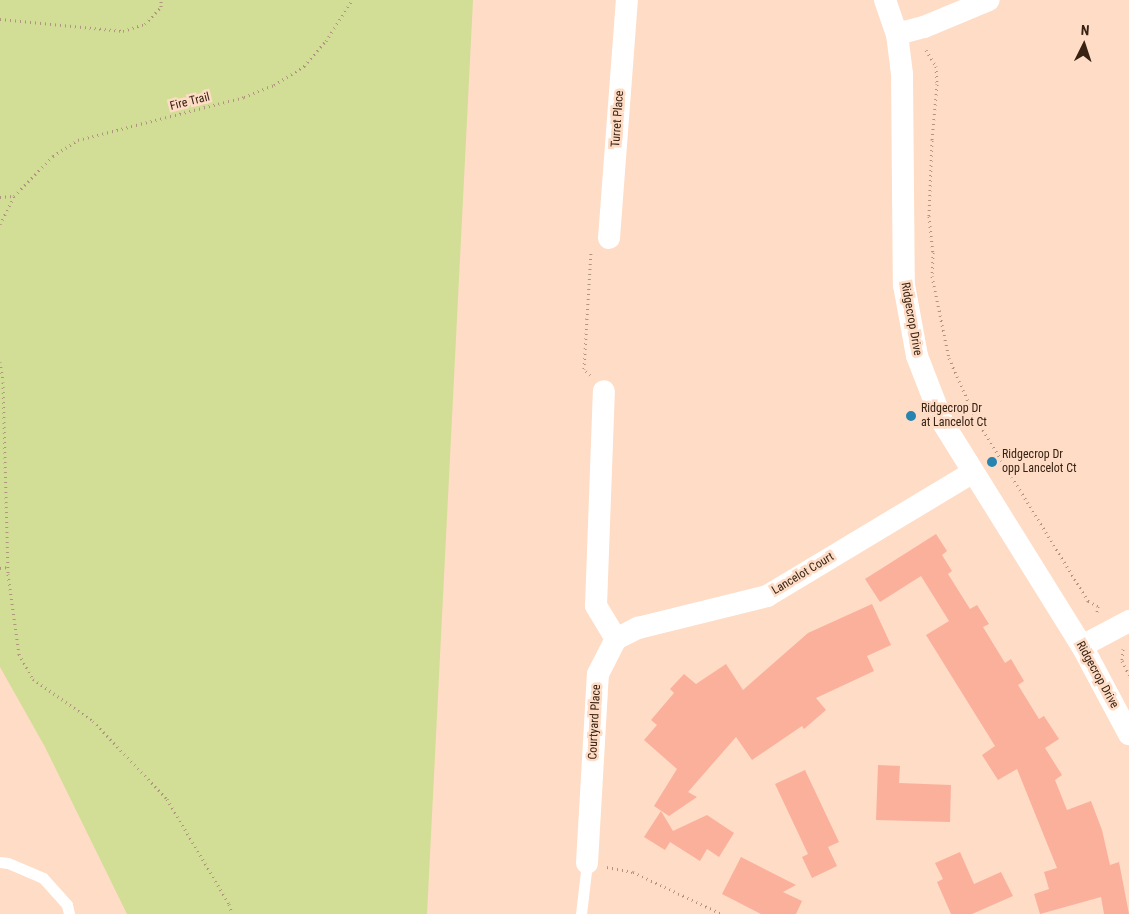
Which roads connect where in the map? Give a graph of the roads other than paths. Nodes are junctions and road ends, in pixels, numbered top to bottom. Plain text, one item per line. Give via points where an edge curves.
1 (627, 0) edge
2 (885, 0) edge
3 (989, 0) edge
4 (896, 34) junction
5 (609, 238) road end
6 (604, 391) road end
7 (974, 472) junction
8 (1129, 621) edge
9 (616, 639) junction
10 (1082, 646) junction
11 (1129, 734) edge
12 (0, 862) edge
13 (587, 863) joint
14 (69, 914) edge
15 (581, 914) edge

1 - 5 street, Turret Place
2 - 4 street, Ridgecrop Drive
3 - 4 street
4 - 7 street, Ridgecrop Drive via 902,82 904,285 916,356 943,423
6 - 9 street via 596,606
7 - 9 street, Lancelot Court via 767,596 638,628
7 - 10 street, Ridgecrop Drive
8 - 10 street
9 - 13 street, Courtyard Place via 598,674
10 - 11 street, Ridgecrop Drive
12 - 14 lane via 43,878 67,905
13 - 15 lane, Courtyard Place

